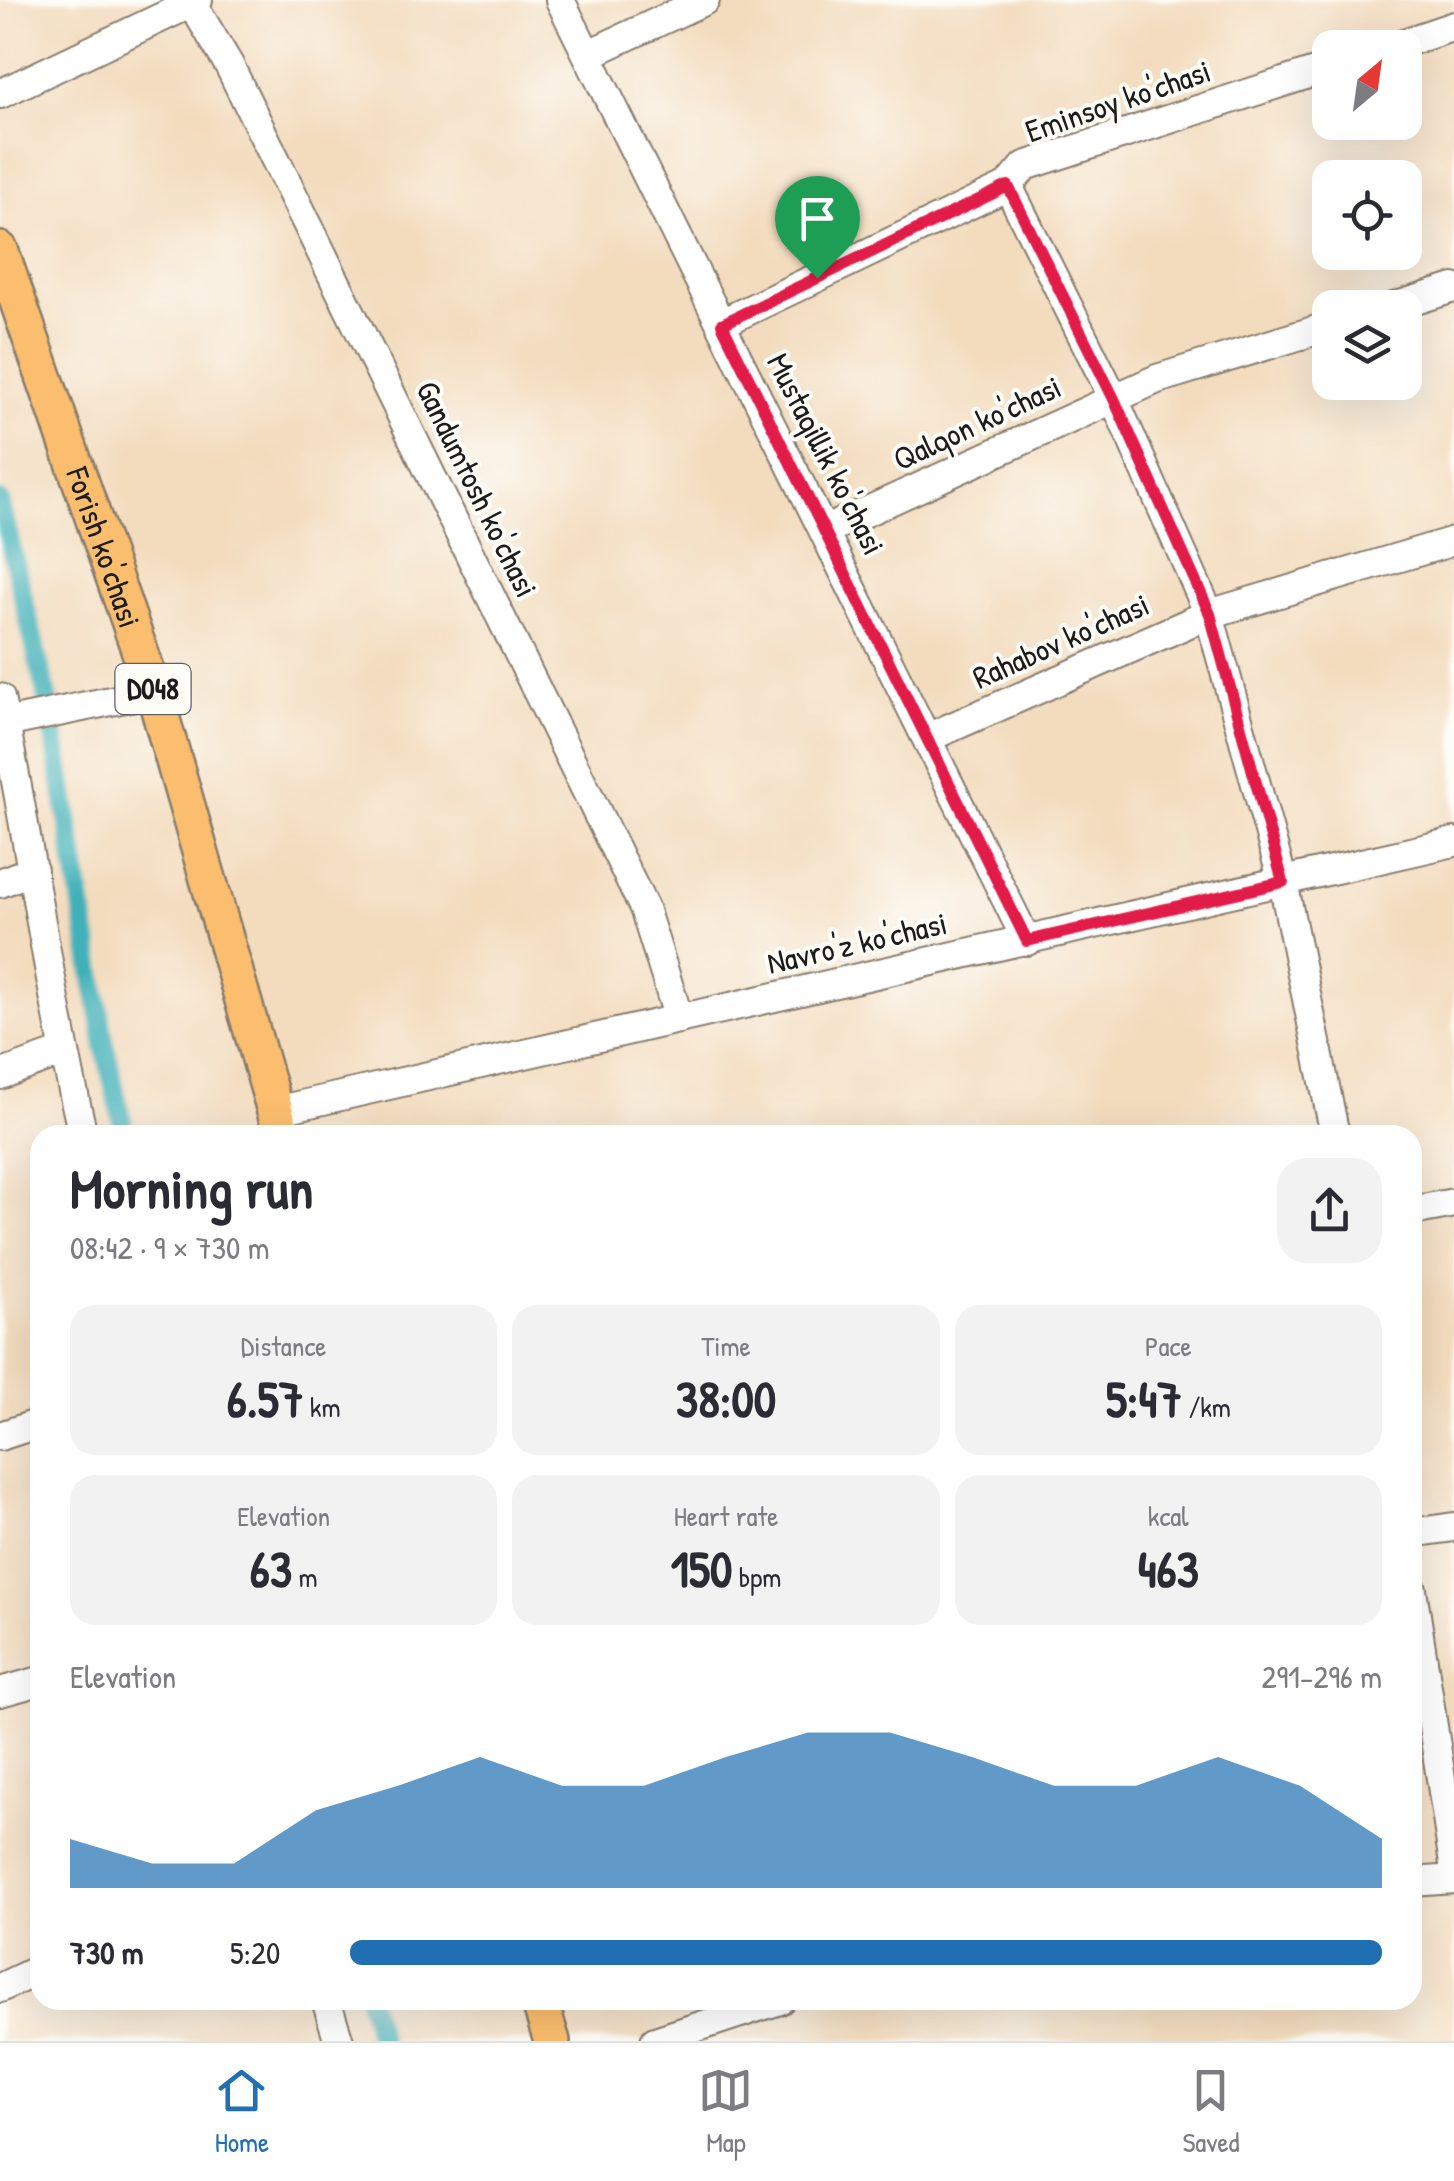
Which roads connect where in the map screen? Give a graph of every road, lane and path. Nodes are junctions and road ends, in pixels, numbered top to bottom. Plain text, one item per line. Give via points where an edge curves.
1 (560, 0) edge
2 (704, 0) edge
3 (193, 1) edge
4 (1454, 26) edge
5 (1422, 37) edge
6 (588, 54) junction
7 (1312, 73) edge
8 (0, 94) edge
9 (1008, 186) junction
10 (0, 250) edge
11 (1454, 288) edge
12 (1422, 298) edge
13 (722, 324) junction
14 (1312, 332) edge
15 (1114, 399) junction
16 (826, 530) junction
17 (1454, 541) edge
18 (1210, 614) junction
19 (154, 692) junction
20 (3, 711) edge
21 (927, 738) junction
22 (1454, 842) edge
23 (33, 870) junction
24 (1283, 882) junction
25 (0, 883) edge
26 (1027, 941) junction
27 (679, 1019) junction
28 (64, 1052) junction
29 (0, 1075) edge
30 (279, 1123) edge
31 (81, 1125) edge
32 (1332, 1125) edge
33 (1454, 1204) edge
34 (1422, 1209) edge
35 (30, 1426) edge
36 (0, 1436) edge
37 (1454, 1527) edge
38 (1422, 1532) edge
39 (1422, 1654) edge
40 (30, 1684) edge
41 (0, 1692) edge
42 (1454, 1864) edge
43 (1454, 1880) edge
44 (1422, 1882) edge
45 (30, 1974) edge
46 (0, 1988) edge
47 (329, 2010) edge
48 (543, 2010) edge
49 (750, 2010) edge
50 (339, 2041) edge
51 (552, 2041) edge
52 (655, 2041) edge

1 - 6 street, Mustaqillik ko'chasi
2 - 6 street
3 - 8 street
3 - 27 street, Gandumtosh ko'chasi via 644,908
4 - 5 street
6 - 13 street, Mustaqillik ko'chasi
7 - 9 street, Eminsoy ko'chasi via 1026,166
9 - 13 street, Eminsoy ko'chasi
9 - 15 street
10 - 19 main road, Forish ko'chasi / D048
11 - 12 street
13 - 16 street, Mustaqillik ko'chasi
14 - 15 street, Qalqon ko'chasi via 1157,379
15 - 16 street, Qalqon ko'chasi
15 - 18 street
16 - 21 street, Mustaqillik ko'chasi
17 - 18 street, Rahabov ko'chasi
18 - 21 street, Rahabov ko'chasi
18 - 24 street
19 - 20 street
19 - 30 main road, Forish ko'chasi / D048
20 - 23 street
21 - 26 street, Mustaqillik ko'chasi
22 - 24 street, Navro'z ko'chasi
23 - 25 street
23 - 28 street
24 - 26 street, Navro'z ko'chasi
24 - 32 street
26 - 27 street, Navro'z ko'chasi
27 - 30 street, Navro'z ko'chasi
28 - 29 street
28 - 31 street
33 - 34 street
35 - 36 street
37 - 38 street
39 - 42 street
40 - 41 street
43 - 44 street
45 - 46 street
47 - 50 street
48 - 51 main road
49 - 52 street

